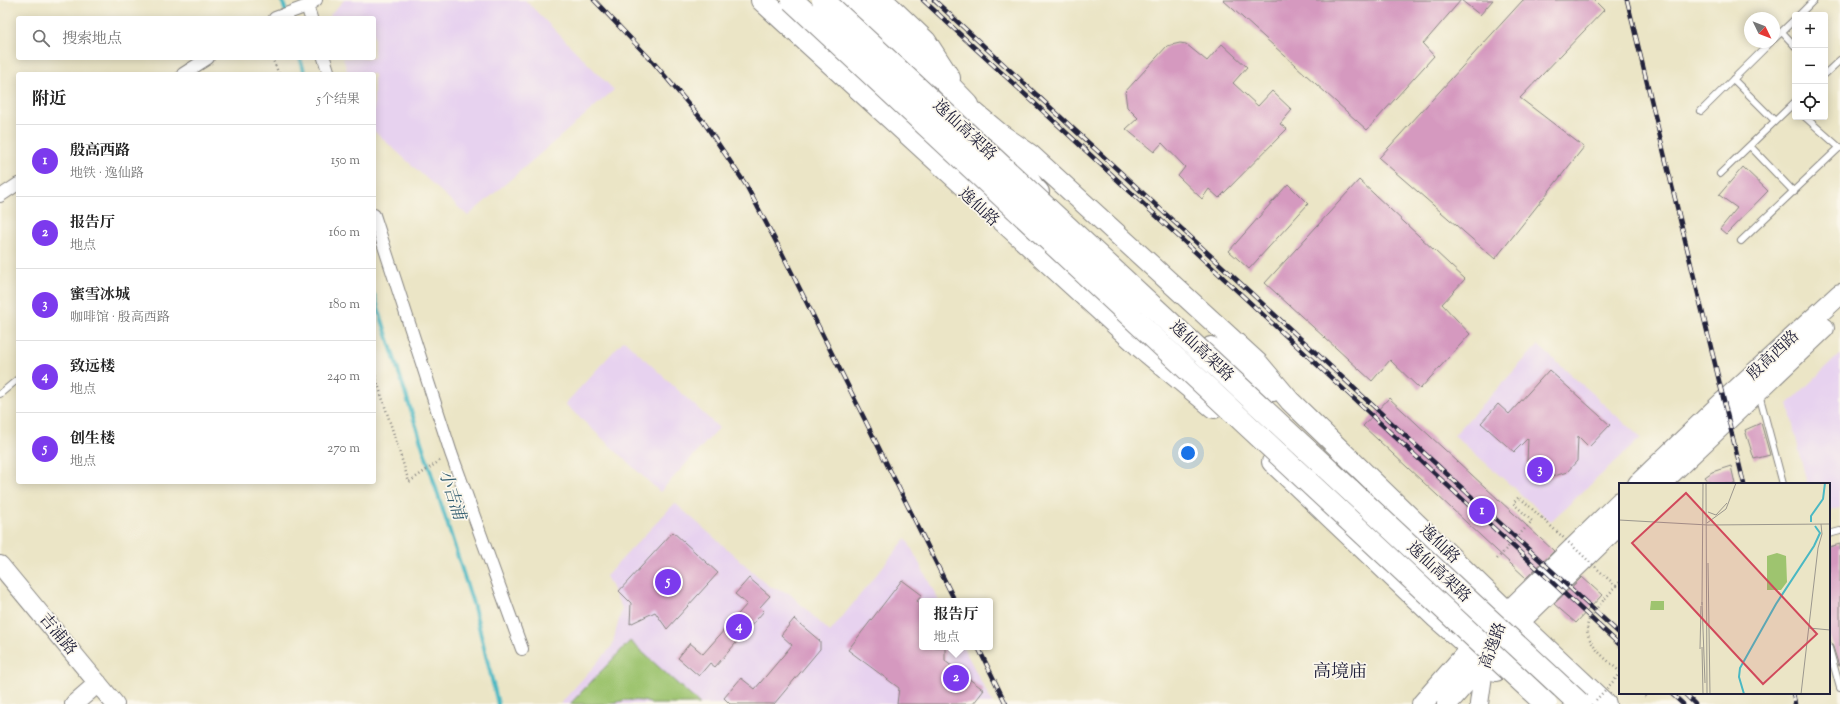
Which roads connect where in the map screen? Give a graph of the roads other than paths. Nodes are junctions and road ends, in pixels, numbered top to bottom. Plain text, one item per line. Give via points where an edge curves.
1 (750, 0) edge
2 (762, 0) edge
3 (823, 0) edge
4 (848, 0) edge
5 (866, 0) edge
6 (883, 0) edge
7 (1814, 0) edge
8 (788, 1) edge
9 (311, 3) edge
10 (1802, 12) edge
11 (281, 16) edge
12 (311, 16) edge
13 (1792, 22) edge
14 (1782, 32) joint
15 (1792, 43) edge
16 (1765, 48) edge
17 (205, 60) edge
18 (325, 60) edge
19 (1839, 61) edge
20 (1828, 71) edge
21 (186, 72) edge
22 (328, 72) edge
23 (1733, 79) junction
24 (968, 105) junction
25 (1792, 107) edge
26 (1701, 111) dead end
27 (1808, 120) edge
28 (1775, 121) junction
29 (1750, 146) junction
30 (1840, 148) edge
31 (1720, 174) dead end
32 (16, 185) edge
33 (1794, 192) junction
34 (0, 196) edge
35 (376, 221) edge
36 (1741, 241) dead end
37 (1840, 294) edge
38 (1840, 312) edge
39 (16, 381) edge
40 (1758, 391) junction
41 (0, 394) edge
42 (1214, 407) junction
43 (1639, 483) edge
44 (1661, 483) edge
45 (1783, 483) edge
46 (1619, 503) edge
47 (1619, 525) edge
48 (1840, 531) edge
49 (1830, 534) edge
50 (0, 565) edge
51 (1513, 617) junction
52 (522, 649) dead end
53 (1830, 652) edge
54 (1477, 655) junction
55 (98, 683) junction
56 (1840, 688) edge
57 (74, 704) edge
58 (115, 704) edge
59 (1422, 704) edge
60 (1447, 704) edge
61 (1479, 704) edge
62 (1532, 704) edge
63 (1546, 704) edge
64 (1580, 704) edge
65 (1606, 704) edge

1 - 42 main road, 逸仙路 via 1127,346
2 - 42 highway via 1118,327
3 - 64 highway, 逸仙高架路, bridge
4 - 24 main road, 逸仙路 via 909,60
5 - 24 highway
6 - 24 main road, 逸仙路 via 926,41
7 - 10 lane
8 - 42 main road, 逸仙路 via 1150,335
8 - 63 highway, 逸仙高架路, bridge
9 - 11 street
9 - 12 street
13 - 14 lane
14 - 15 lane
16 - 23 lane
17 - 21 street
18 - 22 street
19 - 20 lane
23 - 26 lane
23 - 28 lane
24 - 51 main road, 逸仙路 via 999,133 1034,187 1229,363 1290,401
25 - 28 lane
27 - 30 lane
28 - 29 lane
29 - 31 lane
29 - 33 lane
30 - 33 lane
32 - 34 street
33 - 36 lane
35 - 52 street via 451,453
37 - 43 main road, 殷高西路
38 - 40 main road, 殷高西路
39 - 41 lane
40 - 44 main road, 殷高西路
40 - 45 lane
42 - 54 main road, 逸仙路 via 1370,557
46 - 51 main road
47 - 51 main road
48 - 49 lane
50 - 55 street, 吉浦路
51 - 54 main road
51 - 65 main road, 逸仙路
53 - 56 lane
54 - 59 main road
54 - 60 main road
54 - 61 street, 高逸路
54 - 62 main road, 逸仙路
55 - 57 street
55 - 58 street, 吉浦路

